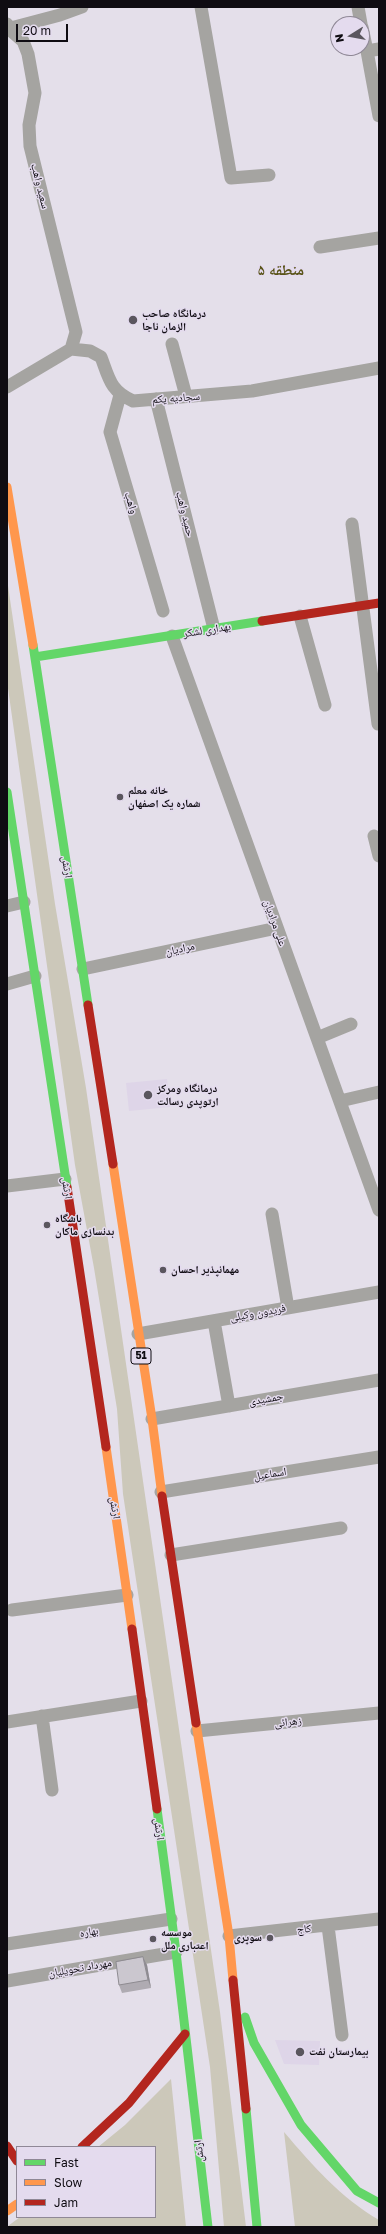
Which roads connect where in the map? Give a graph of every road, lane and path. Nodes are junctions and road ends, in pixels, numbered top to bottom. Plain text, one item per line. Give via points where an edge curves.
1 (82, 7) edge
2 (202, 7) edge
3 (7, 27) edge
4 (373, 50) edge
5 (379, 116) edge
6 (269, 176) dead end
7 (379, 238) edge
8 (320, 248) dead end
9 (172, 344) dead end
10 (71, 350) junction
11 (379, 368) edge
12 (7, 387) edge
13 (120, 395) junction
14 (186, 396) junction
15 (156, 400) junction
16 (7, 487) edge
17 (352, 524) dead end
18 (379, 604) edge
19 (363, 606) junction
20 (163, 611) dead end
21 (300, 616) junction
22 (214, 630) junction
23 (172, 636) junction
24 (35, 657) junction
25 (325, 705) dead end
26 (378, 724) edge
27 (7, 792) edge
28 (9, 819) edge
29 (374, 836) dead end
30 (379, 856) edge
31 (24, 902) junction
32 (7, 906) edge
33 (277, 928) junction
34 (83, 969) junction
35 (35, 976) junction
36 (7, 984) edge
37 (351, 1024) dead end
38 (317, 1038) junction
39 (379, 1092) edge
40 (340, 1101) junction
41 (65, 1179) junction
42 (7, 1186) edge
43 (379, 1210) edge
44 (272, 1214) dead end
45 (379, 1292) edge
46 (288, 1308) junction
47 (214, 1321) junction
48 (138, 1334) junction
49 (379, 1380) edge
50 (229, 1406) junction
51 (152, 1419) junction
52 (379, 1457) edge
53 (161, 1492) junction
54 (341, 1528) dead end
55 (171, 1555) junction
56 (127, 1595) junction
57 (12, 1610) dead end
58 (141, 1701) junction
59 (379, 1713) edge
60 (42, 1716) junction
61 (7, 1722) edge
62 (197, 1731) junction
63 (52, 1790) dead end
64 (171, 1919) junction
65 (379, 1919) edge
66 (328, 1926) junction
67 (228, 1936) junction
68 (7, 1944) edge
69 (176, 1952) junction
70 (7, 1981) edge
71 (234, 1983) junction
72 (185, 2034) junction
73 (342, 2035) dead end
74 (7, 2146) edge
75 (83, 2146) edge
76 (16, 2160) edge
77 (379, 2203) edge
78 (16, 2205) edge
79 (7, 2211) edge
80 (208, 2227) edge
81 (257, 2227) edge

1 - 3 street via 60,15
2 - 6 street via 231,178
3 - 10 street, سعید واهب via 23,41 28,54 35,93 29,125 30,146 76,332
4 - 5 street
7 - 8 street
9 - 14 street
10 - 12 street
10 - 13 street via 90,351 101,357 111,384
11 - 14 street, سجادیه یکم via 252,391 216,396
13 - 15 street, سجادیه یکم via 133,401
13 - 20 street, واهب via 110,432
14 - 15 street, سجادیه یکم
15 - 22 street, حمید واهب
16 - 24 main road, ارتش / 51
17 - 19 street
18 - 19 main road, بهداری لشکر
19 - 21 main road, بهداری لشکر
19 - 26 street
21 - 22 main road, بهداری لشکر
21 - 25 street
22 - 23 main road, بهداری لشکر
23 - 24 main road, بهداری لشکر
23 - 33 street, علی مرادیان
24 - 34 main road, ارتش / 51
27 - 28 main road, ارتش
28 - 31 main road, ارتش
29 - 30 street
31 - 32 street
31 - 35 main road, ارتش
33 - 34 street, مرادیان
33 - 38 street, علی مرادیان
34 - 48 main road, ارتش / 51
35 - 36 street
35 - 41 main road, ارتش
37 - 38 street
38 - 40 street, علی مرادیان
39 - 40 street
40 - 43 street, علی مرادیان
41 - 42 street
41 - 56 main road, ارتش
44 - 46 street
45 - 46 street, فریدون وکیلی
46 - 47 street, فریدون وکیلی
47 - 48 street, فریدون وکیلی
47 - 50 street
48 - 51 main road, ارتش / 51
49 - 50 street, جمشیدی
50 - 51 street, جمشیدی
51 - 53 main road, ارتش / 51
52 - 53 street, اسماعیل
53 - 55 main road, ارتش / 51
54 - 55 street
55 - 62 main road, ارتش / 51
56 - 57 street
56 - 58 main road, ارتش
58 - 60 street
58 - 64 main road, ارتش
59 - 62 street, زهرائی
60 - 61 street
60 - 63 street
62 - 67 main road, ارتش / 51
64 - 68 street, بهاره
64 - 69 main road, ارتش
65 - 66 street, کاج
66 - 67 street, کاج
66 - 73 street
67 - 71 main road, ارتش / 51
69 - 70 street, مهرداد تحویلیان
69 - 72 main road, ارتش
71 - 77 main road via 254,2043 302,2125 357,2191
71 - 81 main road, ارتش / 51
72 - 75 main road via 129,2103
72 - 80 main road, ارتش
74 - 76 main road
78 - 79 main road

